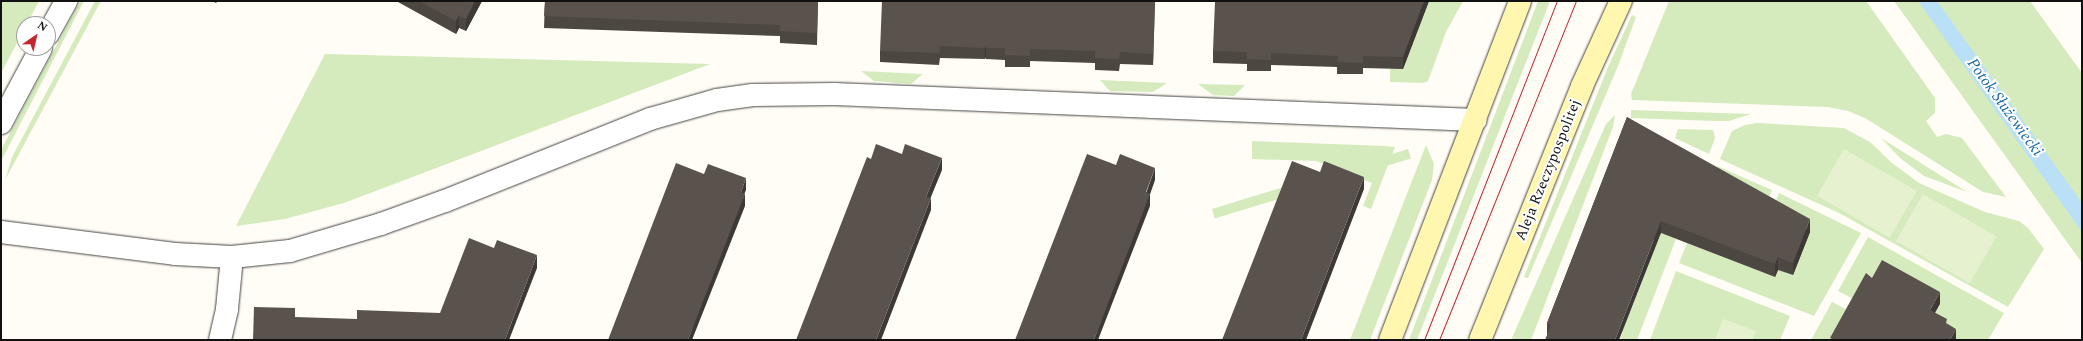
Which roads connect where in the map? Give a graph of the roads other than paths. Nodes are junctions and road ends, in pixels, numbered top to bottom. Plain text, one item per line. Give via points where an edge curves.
1 (66, 1) edge
2 (1520, 1) edge
3 (1620, 1) edge
4 (56, 19) edge
5 (37, 56) edge
6 (1474, 120) junction
7 (1, 123) edge
8 (1, 232) edge
9 (232, 257) junction
10 (220, 340) edge
11 (1390, 340) edge
12 (1480, 340) edge

1 - 4 street
2 - 6 street
3 - 12 street, Aleja Rzeczypospolitej via 1582,86
5 - 7 street
6 - 9 street via 827,94 752,95 717,100 650,118 445,201 326,242 290,251
6 - 11 street
8 - 9 street via 175,254
9 - 10 street via 227,309

